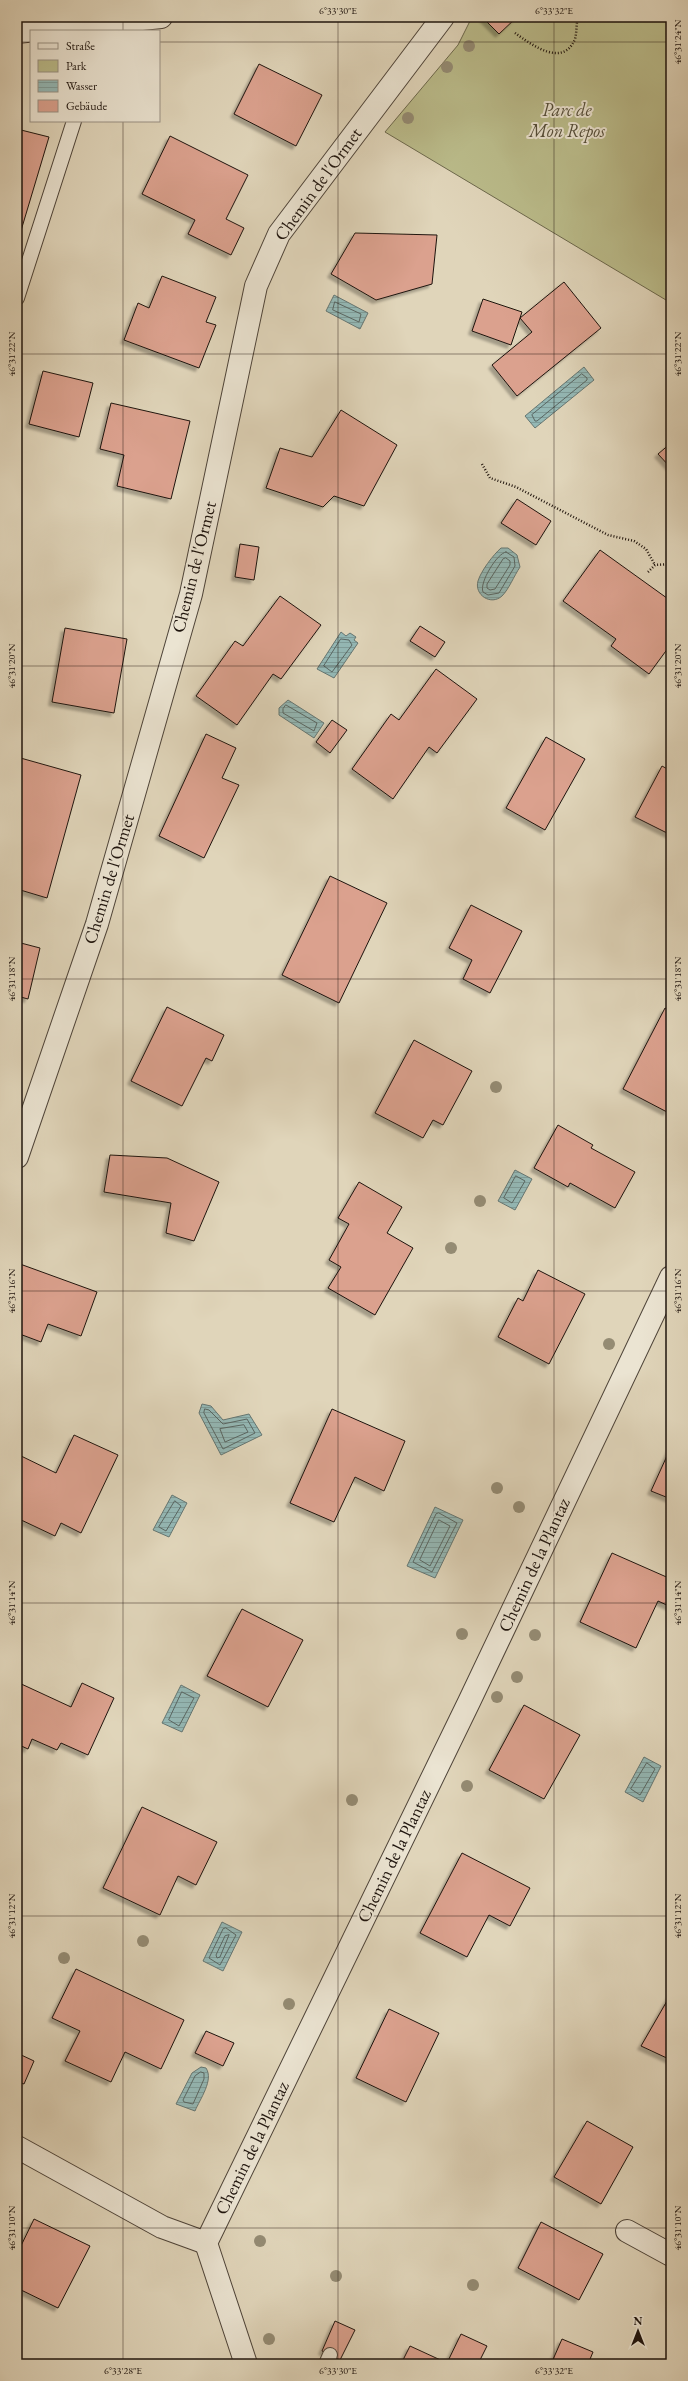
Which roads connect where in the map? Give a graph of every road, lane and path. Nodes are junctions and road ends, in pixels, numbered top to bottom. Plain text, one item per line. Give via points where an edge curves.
1 (161, 17) edge
2 (442, 17) edge
3 (578, 17) edge
4 (36, 30) edge
5 (30, 31) edge
6 (17, 32) edge
7 (515, 33) dead end
8 (74, 122) edge
9 (17, 298) edge
10 (482, 464) dead end
11 (671, 564) edge
12 (655, 565) junction
13 (648, 572) dead end
14 (17, 1157) edge
15 (671, 1277) edge
16 (17, 2147) edge
17 (627, 2231) dead end
18 (206, 2243) junction
19 (671, 2254) edge
20 (246, 2364) edge

1 - 4 street
2 - 14 street, Chemin de l'Ormet via 278,234 256,286 191,594 96,924
3 - 7 path via 571,47 562,53 547,52
5 - 6 street
8 - 9 lane
10 - 12 path via 490,478 516,487 608,535 634,540 646,549
11 - 12 path
12 - 13 path
15 - 18 street, Chemin de la Plantaz via 476,1688
16 - 18 street via 162,2227
17 - 19 street
18 - 20 street

